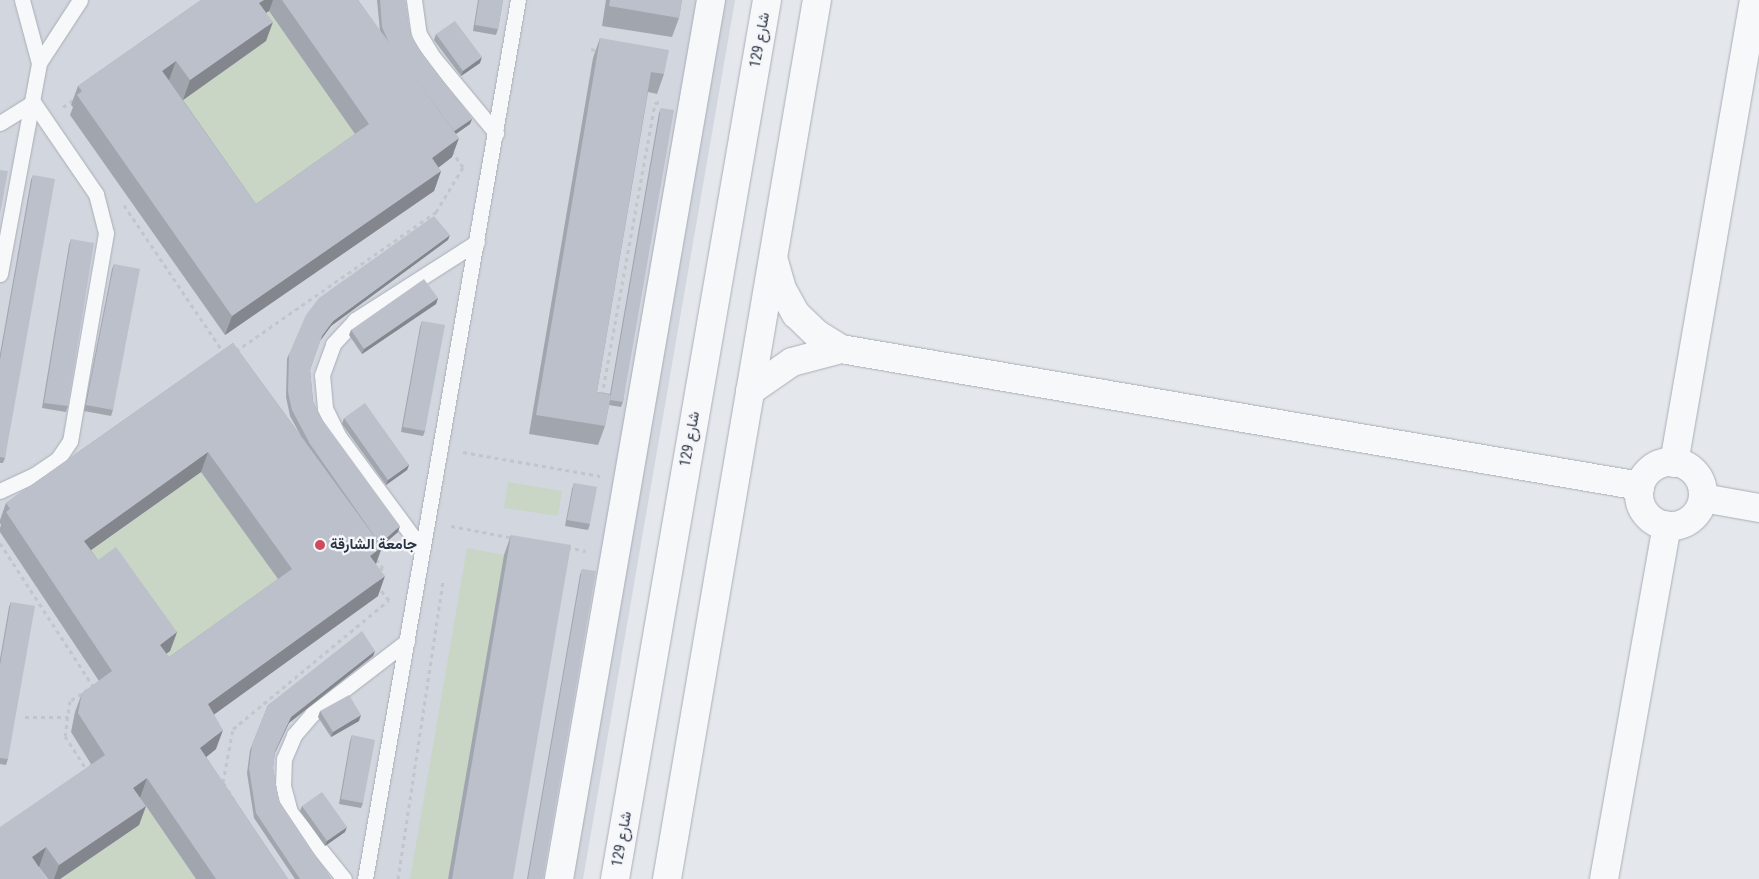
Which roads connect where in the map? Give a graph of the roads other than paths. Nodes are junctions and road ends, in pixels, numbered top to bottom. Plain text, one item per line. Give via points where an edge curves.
1 (22, 0) edge
2 (80, 0) edge
3 (414, 0) edge
4 (518, 0) edge
5 (711, 0) edge
6 (767, 0) edge
7 (817, 0) edge
8 (1755, 15) edge
9 (39, 63) junction
10 (33, 102) junction
11 (0, 122) edge
12 (496, 133) junction
13 (477, 242) junction
14 (774, 261) junction
15 (0, 274) edge
16 (841, 349) junction
17 (750, 391) junction
18 (1674, 463) junction
19 (1640, 486) junction
20 (0, 491) edge
21 (1702, 498) junction
22 (1759, 508) edge
23 (1667, 526) junction
24 (422, 549) junction
25 (407, 642) junction
26 (344, 879) edge
27 (365, 879) edge
28 (559, 879) edge
29 (615, 879) edge
30 (667, 879) edge
31 (1604, 879) edge

1 - 9 lane
2 - 9 lane
3 - 12 lane via 419,34 433,57
4 - 12 lane
5 - 28 street
6 - 29 street, شارع 129
7 - 14 street
8 - 18 street
9 - 10 lane
10 - 11 lane
10 - 15 lane
10 - 20 lane via 96,194 106,233 70,441 58,459
12 - 13 lane
13 - 24 lane
13 - 24 lane via 355,320 333,344 322,376 325,408 339,437
14 - 16 street via 782,288 796,314 817,334
14 - 17 street
16 - 17 street via 792,362
16 - 19 street
17 - 30 street
18 - 19 street via 1653,468
18 - 21 street via 1684,466 1698,479
19 - 23 street via 1640,504 1644,512
21 - 22 street
21 - 23 street via 1697,512 1686,522
23 - 31 street
24 - 25 lane
25 - 26 lane via 312,714 294,735 284,759 283,786 290,812
25 - 27 lane

